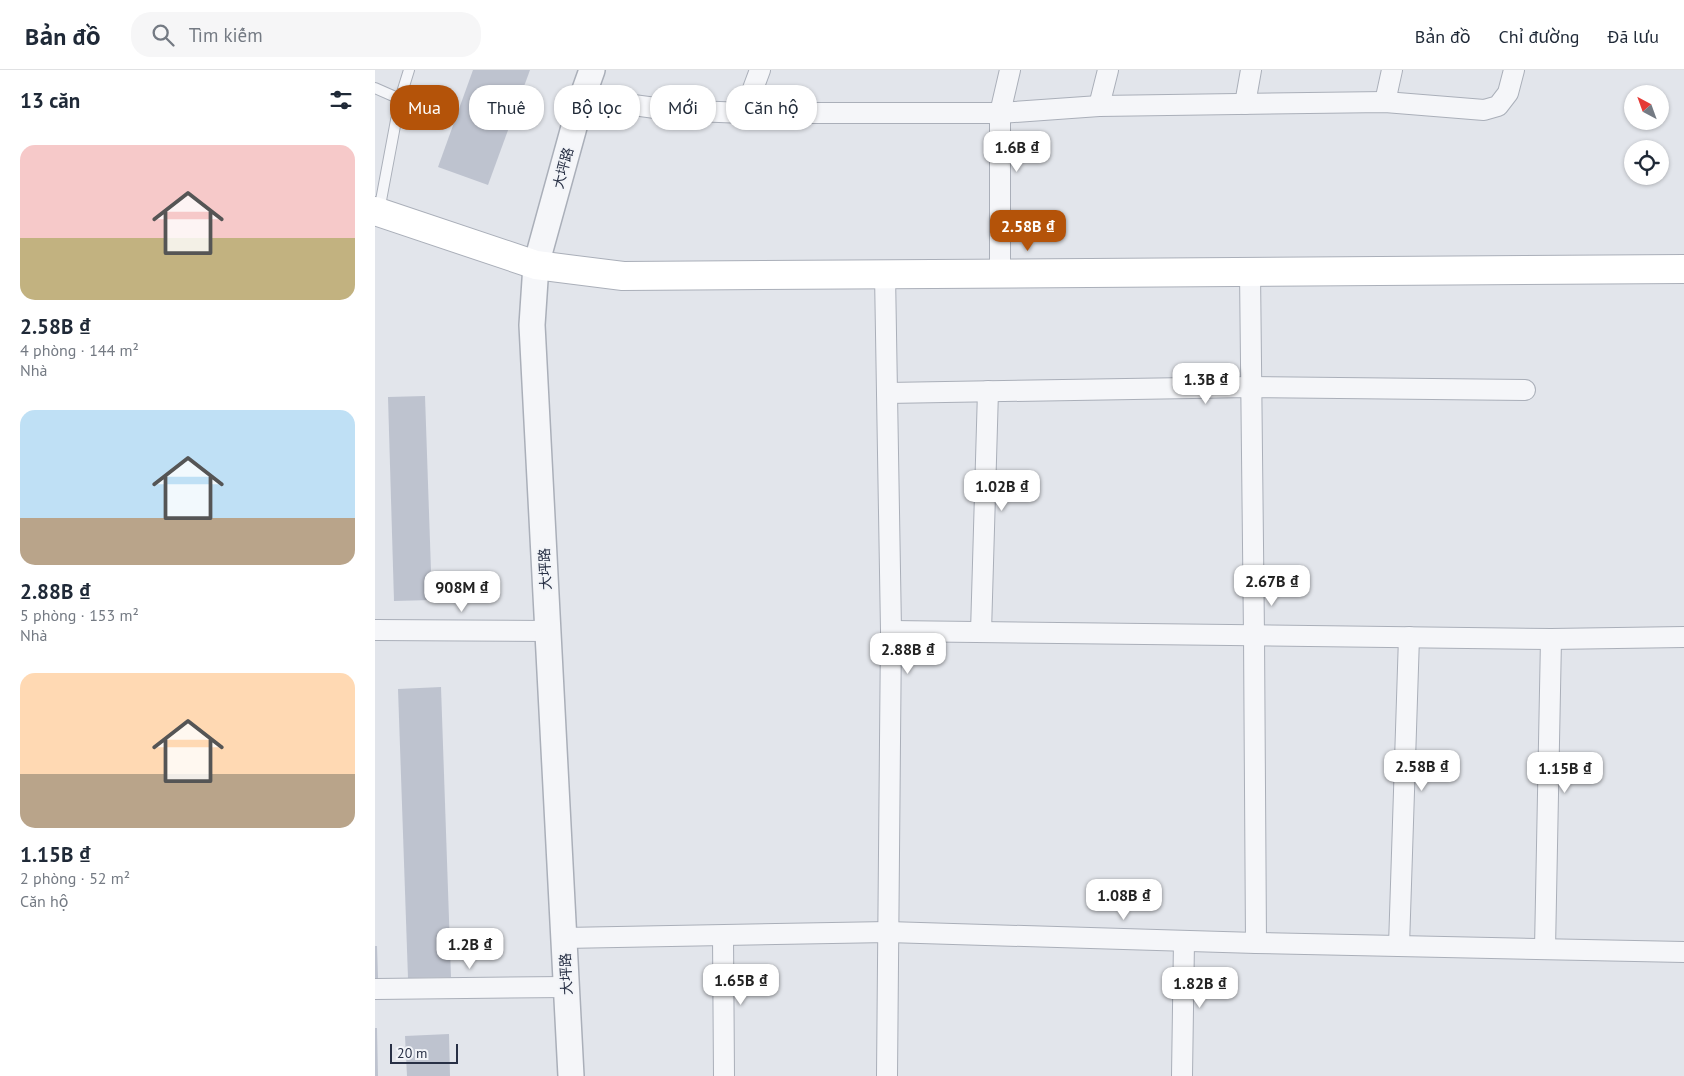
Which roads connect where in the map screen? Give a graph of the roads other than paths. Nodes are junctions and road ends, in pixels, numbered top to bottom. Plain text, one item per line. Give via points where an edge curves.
1 (409, 70) edge
2 (592, 70) edge
3 (760, 70) edge
4 (1010, 70) edge
5 (1108, 70) edge
6 (1251, 70) edge
7 (1392, 70) edge
8 (1514, 70) edge
9 (404, 85) edge
10 (587, 85) edge
11 (754, 85) edge
12 (375, 88) edge
13 (390, 94) edge
14 (1385, 102) junction
15 (1245, 104) junction
16 (640, 106) edge
17 (1099, 106) junction
18 (726, 112) edge
19 (817, 113) edge
20 (1000, 114) junction
21 (393, 130) edge
22 (573, 130) edge
23 (377, 211) edge
24 (536, 265) junction
25 (1684, 268) edge
26 (1250, 272) junction
27 (1000, 273) junction
28 (885, 274) junction
29 (1251, 387) junction
30 (1525, 390) dead end
31 (988, 391) junction
32 (887, 393) junction
33 (375, 630) edge
34 (548, 631) junction
35 (891, 631) junction
36 (981, 632) junction
37 (1255, 635) junction
38 (1409, 637) junction
39 (1684, 637) edge
40 (1551, 639) junction
41 (888, 932) junction
42 (723, 936) junction
43 (564, 938) junction
44 (1184, 941) junction
45 (1256, 943) junction
46 (1399, 946) junction
47 (1545, 949) junction
48 (1684, 952) edge
49 (566, 987) junction
50 (375, 989) edge
51 (571, 1076) edge
52 (724, 1076) edge
53 (887, 1076) edge
54 (1182, 1076) edge

1 - 9 lane
2 - 10 street, 大坪路
3 - 11 street
4 - 20 street
5 - 17 street
6 - 15 street
7 - 14 street
8 - 14 street via 1508,93 1498,106 1484,110
12 - 13 lane
14 - 15 street
15 - 17 street
16 - 18 street
17 - 20 street
19 - 20 street
20 - 27 street
21 - 23 lane
22 - 24 street, 大坪路
23 - 24 main road
24 - 28 main road via 623,276
24 - 34 street, 大坪路 via 532,325
25 - 26 main road
26 - 27 main road
26 - 29 street
27 - 28 main road
28 - 32 street
29 - 30 street
29 - 31 street
29 - 37 street
31 - 32 street
31 - 36 street
32 - 35 street
33 - 34 street
34 - 43 street, 大坪路
35 - 36 street
35 - 41 street
36 - 37 street
37 - 38 street
37 - 45 street
38 - 40 street
38 - 46 street
39 - 40 street
40 - 47 street
41 - 42 street
41 - 44 street
41 - 53 street
42 - 43 street
42 - 52 street
43 - 49 street, 大坪路
44 - 45 street
44 - 54 street
45 - 46 street
46 - 47 street
47 - 48 street
49 - 50 street
49 - 51 street, 大坪路

